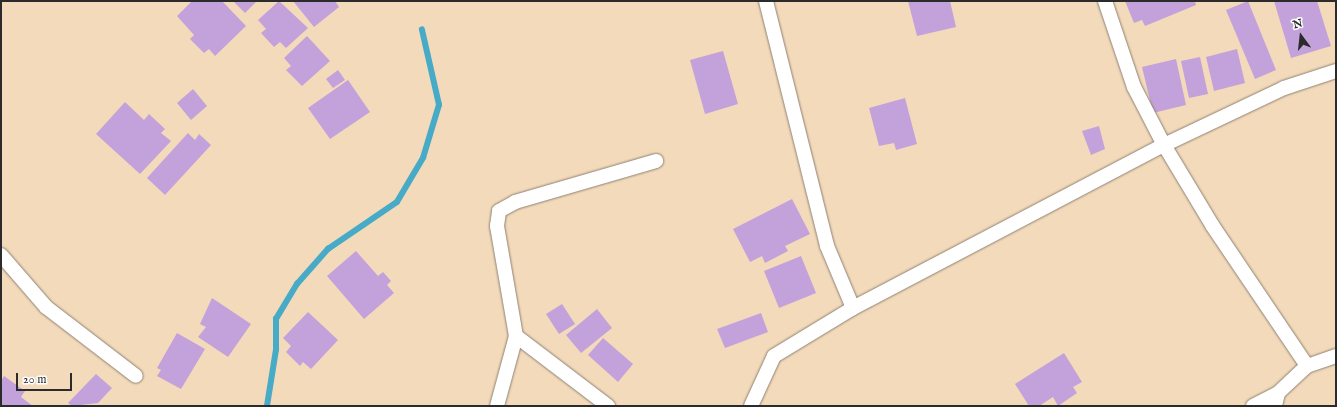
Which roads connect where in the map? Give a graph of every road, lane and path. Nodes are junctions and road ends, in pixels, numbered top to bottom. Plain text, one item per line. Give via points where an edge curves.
1 (766, 1) edge
2 (1105, 1) edge
3 (1336, 71) edge
4 (1164, 145) junction
5 (656, 161) dead end
6 (1, 255) edge
7 (853, 308) junction
8 (516, 336) junction
9 (1336, 356) edge
10 (1307, 366) junction
11 (136, 376) dead end
12 (1277, 399) edge
13 (497, 406) edge
14 (608, 406) edge
15 (751, 406) edge
16 (1253, 406) edge

1 - 7 street via 827,246
2 - 4 street via 1134,87
3 - 4 street via 1284,88
4 - 7 street
4 - 10 street via 1212,225
5 - 8 street via 515,202 499,211 497,226
6 - 11 street via 46,307
7 - 15 street via 774,356
8 - 13 street
8 - 14 street
9 - 10 street
10 - 12 street
12 - 16 street

